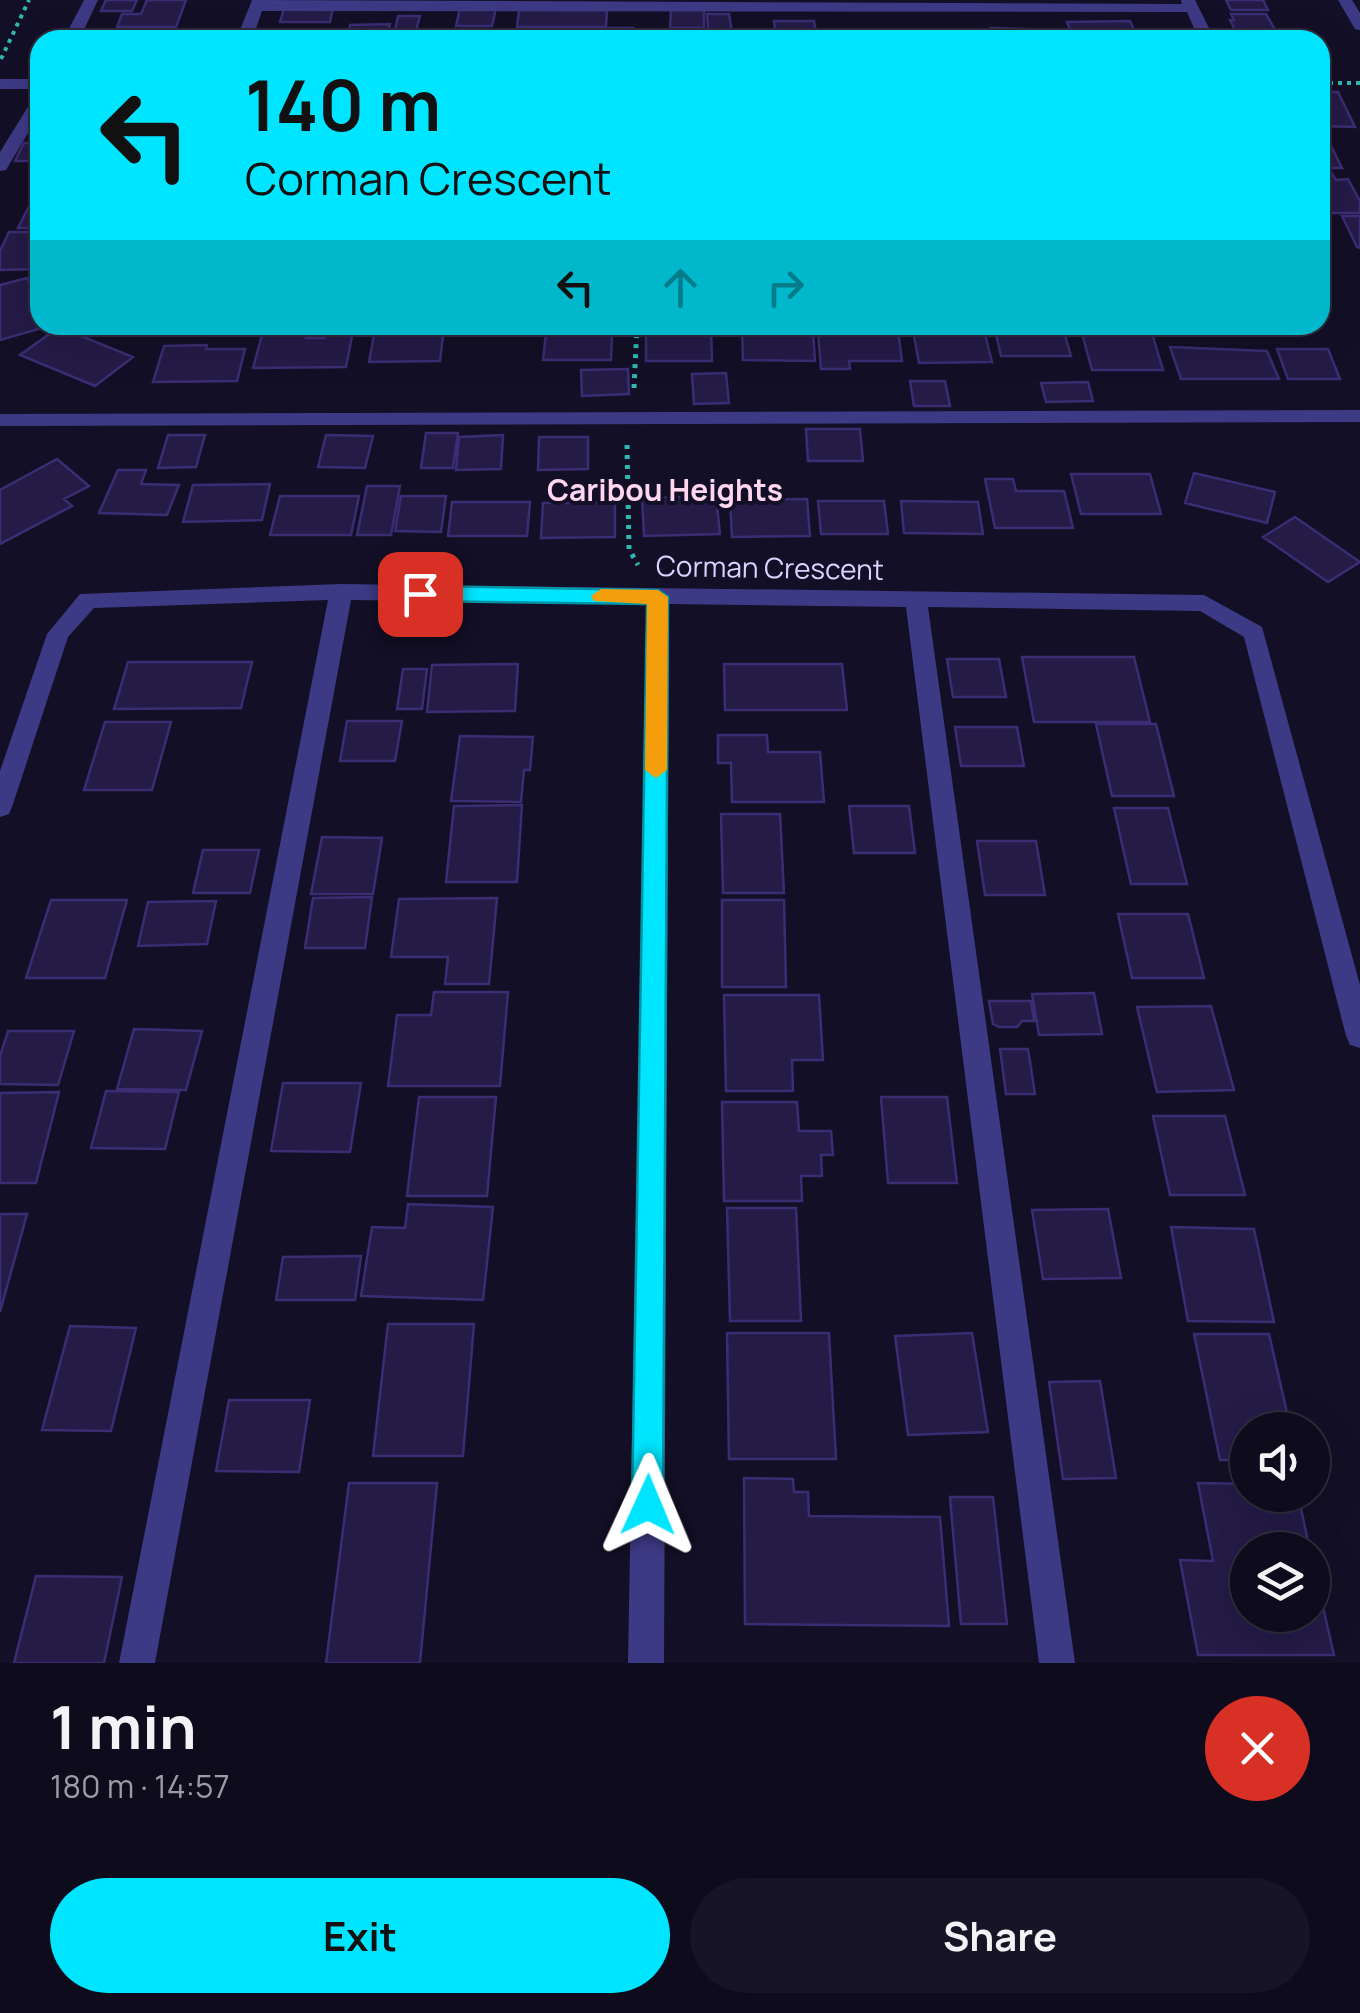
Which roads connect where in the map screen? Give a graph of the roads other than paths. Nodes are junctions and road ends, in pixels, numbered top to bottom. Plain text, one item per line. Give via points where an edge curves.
1 (91, 0) edge
2 (1345, 0) edge
3 (258, 4) edge
4 (1190, 4) edge
5 (1360, 26) edge
6 (75, 30) edge
7 (248, 30) edge
8 (1202, 30) edge
9 (0, 84) edge
10 (30, 84) edge
11 (30, 116) edge
12 (0, 166) edge
13 (1360, 416) edge
14 (0, 420) edge
15 (342, 592) junction
16 (658, 597) junction
17 (916, 599) junction
18 (0, 807) edge
19 (1360, 1036) edge
20 (137, 1663) edge
21 (646, 1663) edge
22 (1057, 1663) edge

1 - 6 street
2 - 5 street
3 - 4 street
3 - 7 street
4 - 8 street
9 - 10 street
11 - 12 street
13 - 14 street
15 - 16 street, Corman Crescent
15 - 18 street, Corman Crescent via 88,600 58,634
15 - 20 street
16 - 17 street, Corman Crescent
16 - 21 street
17 - 19 street, Corman Crescent via 1204,603 1254,633
17 - 22 street

